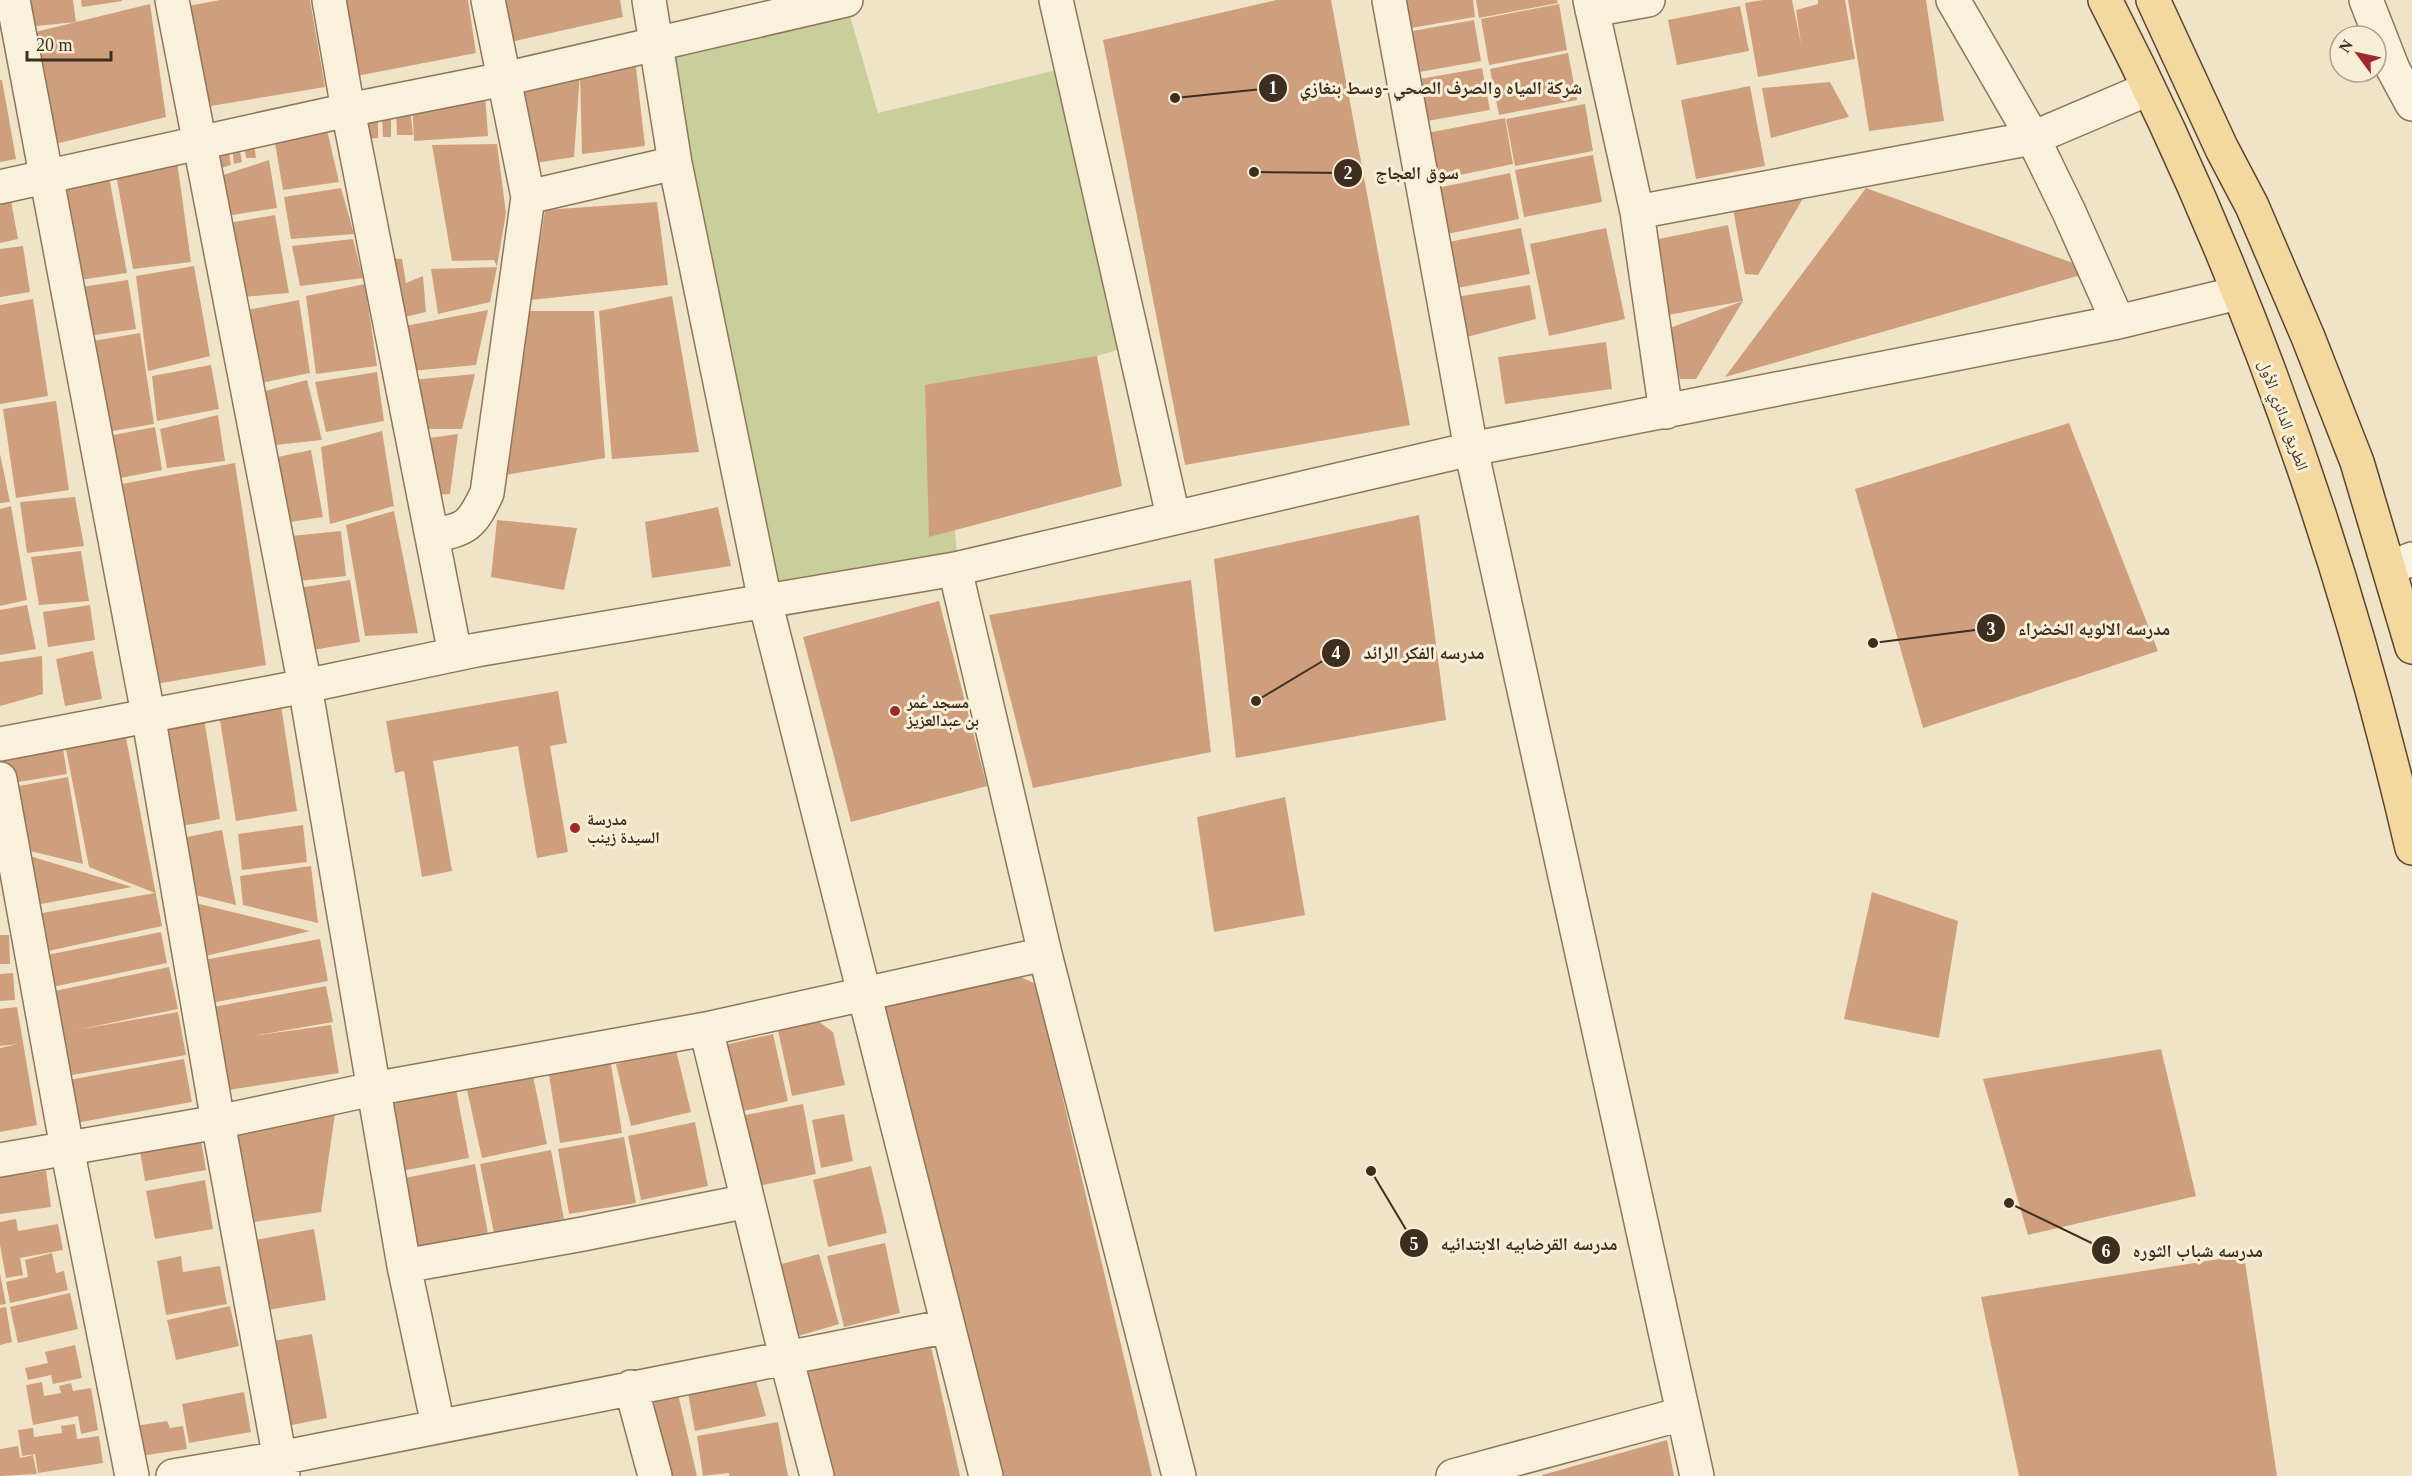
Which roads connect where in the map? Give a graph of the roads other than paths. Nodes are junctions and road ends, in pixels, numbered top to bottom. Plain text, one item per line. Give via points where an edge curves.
1 (13, 0) edge
2 (172, 0) edge
3 (330, 0) edge
4 (488, 0) edge
5 (649, 0) edge
6 (1056, 0) edge
7 (1389, 0) edge
8 (1648, 0) edge
9 (1953, 0) edge
10 (2105, 0) edge
11 (2153, 0) edge
12 (2366, 0) edge
13 (831, 1) edge
14 (1591, 5) edge
15 (657, 44) junction
16 (504, 79) junction
17 (2148, 89) junction
18 (2412, 104) edge
19 (348, 110) junction
20 (2033, 138) junction
21 (199, 143) junction
22 (675, 163) junction
23 (46, 176) junction
24 (0, 187) edge
25 (528, 196) junction
26 (1637, 212) junction
27 (2238, 293) junction
28 (2118, 322) junction
29 (1666, 412) junction
30 (1471, 449) junction
31 (1173, 516) junction
32 (432, 535) junction
33 (2401, 564) edge
34 (955, 569) junction
35 (765, 601) junction
36 (2406, 602) edge
37 (2412, 647) edge
38 (455, 654) junction
39 (305, 686) junction
40 (148, 714) junction
41 (0, 744) edge
42 (0, 779) edge
43 (2412, 848) edge
44 (1045, 954) junction
45 (866, 995) junction
46 (706, 1029) junction
47 (373, 1089) junction
48 (218, 1122) junction
49 (67, 1148) junction
50 (0, 1160) edge
51 (748, 1200) junction
52 (404, 1266) junction
53 (948, 1326) junction
54 (786, 1357) junction
55 (631, 1387) junction
56 (1682, 1414) junction
57 (438, 1425) junction
58 (281, 1467) edge
59 (132, 1476) edge
60 (173, 1476) edge
61 (655, 1476) edge
62 (817, 1476) edge
63 (986, 1476) edge
64 (1179, 1476) edge
65 (1453, 1476) edge
66 (1697, 1476) edge

1 - 23 street
2 - 21 street
3 - 19 street
4 - 16 street
5 - 15 street
6 - 31 street
7 - 30 street
8 - 14 street
9 - 20 street
10 - 17 main road, الطريق الدائري الأول
11 - 33 main road via 2252,206
12 - 18 street via 2393,69
13 - 15 street
14 - 26 street
15 - 16 street
15 - 22 street
16 - 19 street
16 - 25 street
17 - 20 street
17 - 27 main road, الطريق الدائري الأول
19 - 21 street
19 - 32 street
20 - 26 street
20 - 28 street
21 - 23 street
21 - 39 street
22 - 25 street
22 - 35 street
23 - 24 street
23 - 40 street
25 - 32 street via 487,493 475,518 462,528
26 - 29 street
27 - 28 street
27 - 43 main road, الطريق الدائري الأول via 2337,566
28 - 29 street
29 - 30 street
30 - 31 street
30 - 56 street
31 - 34 street
32 - 38 street
33 - 36 main road
34 - 35 street
34 - 44 street
35 - 38 street
35 - 45 street
36 - 37 main road
38 - 39 street
39 - 40 street
39 - 47 street
40 - 41 street
40 - 48 street
42 - 49 street
44 - 45 street
44 - 64 street
45 - 46 street
45 - 53 street
46 - 47 street
46 - 51 street
47 - 48 street
47 - 52 street
48 - 49 street
48 - 58 street
49 - 50 street
49 - 59 street
51 - 52 street
51 - 54 street
52 - 57 street
53 - 54 street
53 - 63 street
54 - 55 street
54 - 62 street
55 - 57 street
55 - 61 street
56 - 65 street
56 - 66 street
57 - 58 street
58 - 60 street

